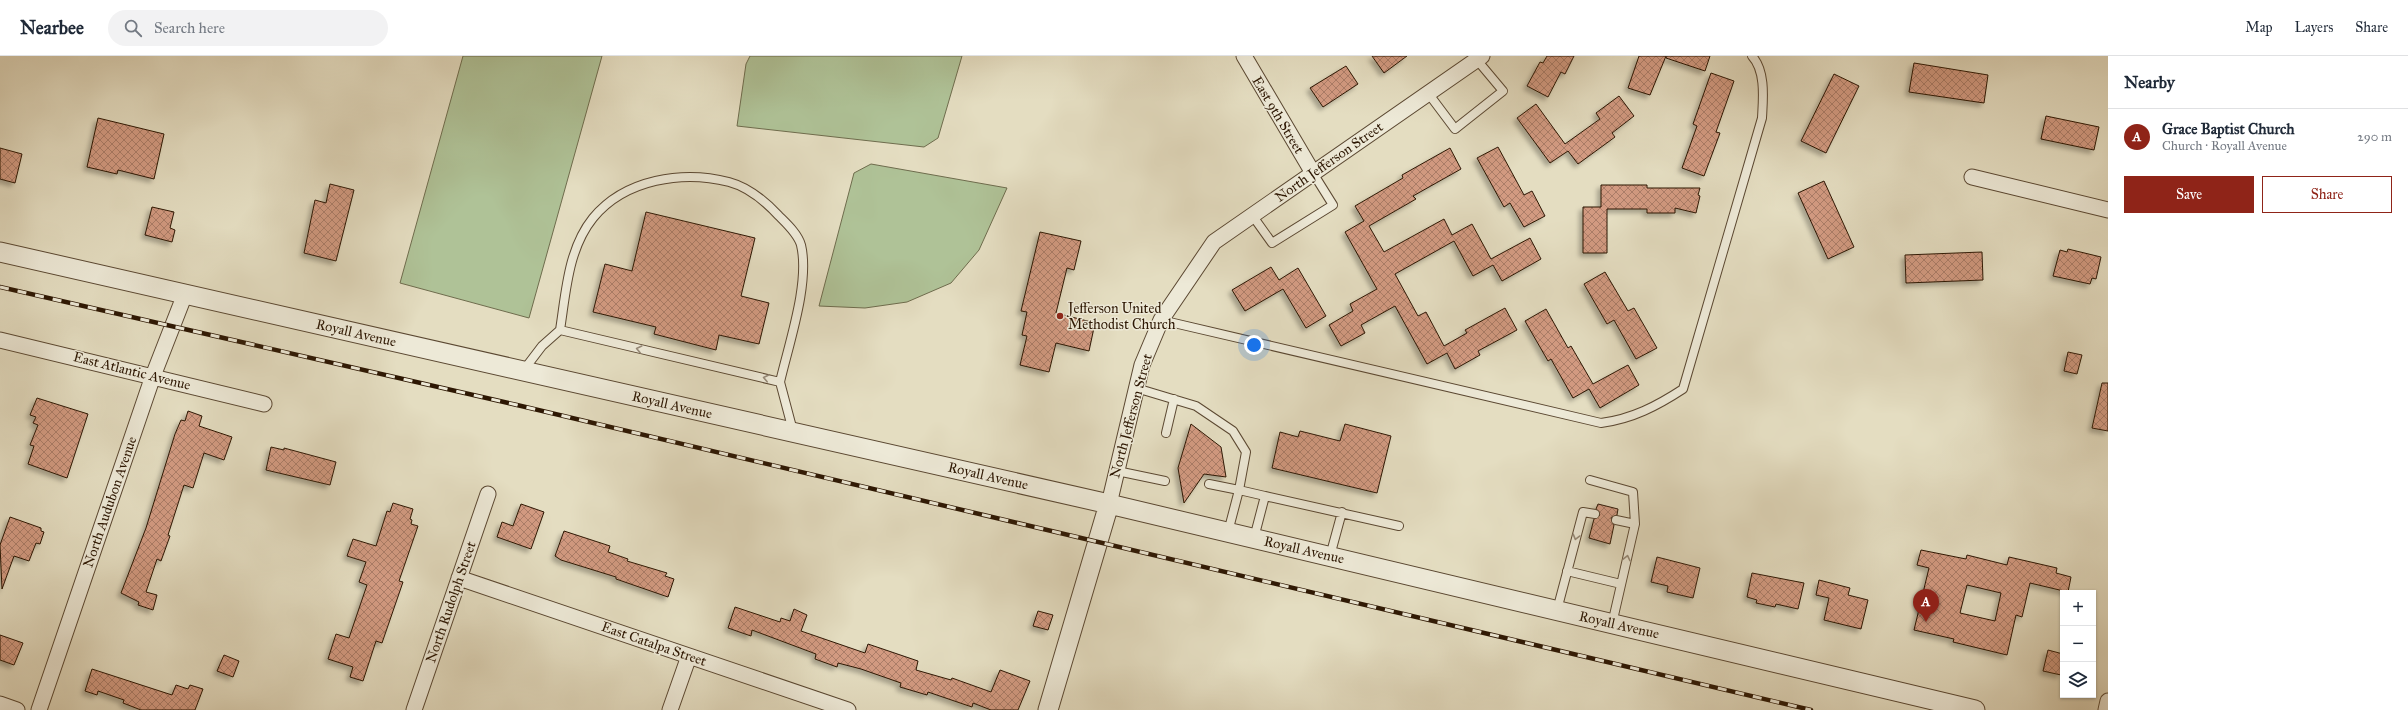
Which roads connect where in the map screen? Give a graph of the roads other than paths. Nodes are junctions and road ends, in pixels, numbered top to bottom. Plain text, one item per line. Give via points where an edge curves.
1 (1244, 56) edge
2 (1752, 56) edge
3 (1479, 58) edge
4 (1428, 93) junction
5 (1313, 173) junction
6 (1972, 177) dead end
7 (2108, 210) edge
8 (1252, 215) junction
9 (0, 252) edge
10 (185, 294) junction
11 (1161, 320) junction
12 (560, 330) junction
13 (0, 340) edge
14 (523, 371) junction
15 (153, 376) junction
16 (780, 382) junction
17 (1136, 388) junction
18 (1174, 399) junction
19 (264, 404) dead end
20 (793, 432) junction
21 (1166, 432) dead end
22 (1117, 471) junction
23 (1590, 480) dead end
24 (1165, 481) dead end
25 (1209, 484) dead end
26 (1239, 490) junction
27 (488, 494) dead end
28 (1265, 496) junction
29 (1109, 504) junction
30 (1342, 512) junction
31 (1595, 514) dead end
32 (1616, 520) dead end
33 (1635, 524) junction
34 (1399, 526) dead end
35 (1228, 532) junction
36 (1254, 538) junction
37 (1330, 556) junction
38 (1567, 572) junction
39 (459, 578) junction
40 (1621, 584) junction
41 (1557, 610) junction
42 (1612, 624) junction
43 (689, 656) junction
44 (2108, 701) edge
45 (0, 704) edge
46 (17, 710) edge
47 (39, 710) edge
48 (414, 710) edge
49 (670, 710) edge
50 (848, 710) edge
51 (1048, 710) edge
52 (1975, 710) edge
53 (2106, 710) edge

1 - 5 street, East 9th Street
2 - 11 lane via 1756,60 1763,85 1762,118 1683,389 1661,403 1624,420 1601,423
3 - 4 street, North Jefferson Street
3 - 4 lane via 1503,91 1455,129
4 - 5 street, North Jefferson Street
5 - 8 street, North Jefferson Street
5 - 8 lane via 1333,205 1272,244
6 - 7 street
8 - 11 street, North Jefferson Street via 1214,242
9 - 10 street, Royall Avenue
10 - 14 street, Royall Avenue
10 - 15 street, North Audubon Avenue
11 - 17 street, North Jefferson Street via 1142,365
12 - 14 lane via 542,346
16 -> 12 lane
12 - 16 lane via 566,286 575,248 594,218 606,206 623,193 642,184 665,179 704,178 730,182 749,191 770,207 791,228 800,242 804,260 802,283
13 - 15 street, East Atlantic Avenue
14 - 20 street, Royall Avenue
15 - 19 street, East Atlantic Avenue
15 - 47 street, North Audubon Avenue
16 - 20 lane
17 - 18 lane
17 - 22 street, North Jefferson Street
18 - 21 lane
18 - 26 lane via 1196,406 1233,431 1246,452
20 - 29 street, Royall Avenue
22 - 24 lane
22 - 29 street, North Jefferson Street
23 - 33 lane via 1634,492
25 - 26 lane
26 - 28 lane
26 - 35 lane
27 - 39 street, North Rudolph Street
28 - 30 lane
28 - 36 lane
29 - 35 street, Royall Avenue
29 - 51 street, North Jefferson Street
30 - 34 lane
30 - 37 lane
31 -> 38 lane via 1583,512
32 - 33 lane
40 -> 33 lane
35 - 36 street, Royall Avenue
36 - 37 street, Royall Avenue
37 - 41 street, Royall Avenue
38 - 40 lane
38 - 41 lane
39 - 43 street, East Catalpa Street
39 - 48 street, North Rudolph Street
40 - 42 lane
41 - 42 street, Royall Avenue
42 - 52 street, Royall Avenue
43 - 49 street
43 - 50 street, East Catalpa Street
44 - 53 street
45 - 46 street

